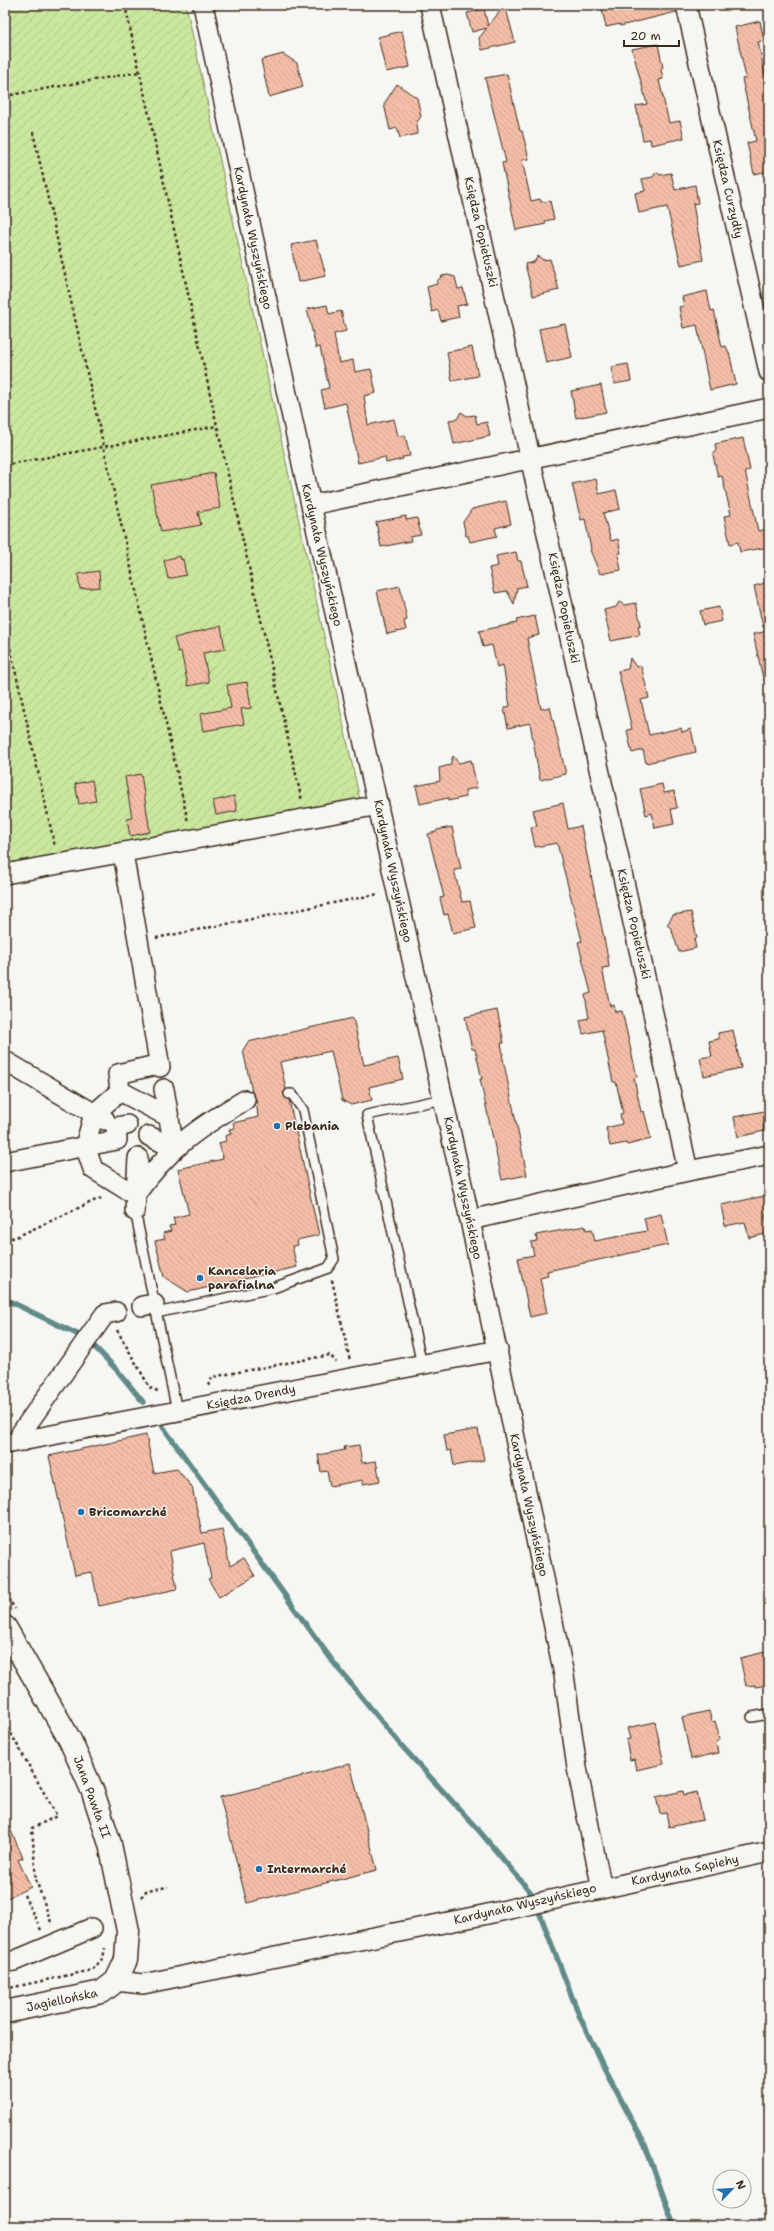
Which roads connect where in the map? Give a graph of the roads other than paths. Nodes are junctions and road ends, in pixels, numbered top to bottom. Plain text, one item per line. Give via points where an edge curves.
1 (203, 5) edge
2 (430, 5) edge
3 (686, 5) edge
4 (769, 372) edge
5 (769, 408) edge
6 (530, 459) junction
7 (311, 505) junction
8 (379, 805) junction
9 (123, 853) junction
10 (5, 874) edge
11 (5, 1061) edge
12 (164, 1089) dead end
13 (120, 1091) junction
14 (289, 1094) dead end
15 (443, 1099) junction
16 (245, 1100) dead end
17 (94, 1114) junction
18 (169, 1117) junction
19 (149, 1136) dead end
20 (85, 1146) junction
21 (174, 1148) junction
22 (769, 1155) edge
23 (138, 1158) dead end
24 (5, 1162) edge
25 (688, 1171) junction
26 (135, 1203) junction
27 (470, 1220) junction
28 (151, 1308) junction
29 (114, 1312) road end
30 (498, 1350) junction
31 (422, 1364) junction
32 (177, 1411) junction
33 (14, 1443) edge
34 (5, 1627) edge
35 (769, 1714) edge
36 (752, 1717) dead end
37 (769, 1852) edge
38 (602, 1889) junction
39 (92, 1928) dead end
40 (5, 1962) edge
41 (116, 1981) junction
42 (5, 2012) edge

1 - 7 street, Kardynała Wyszyńskiego
2 - 6 street, Księdza Popiełuszki
3 - 4 street, Księdza Curzydły
5 - 6 street
6 - 7 street
6 - 25 street, Księdza Popiełuszki
7 - 8 street, Kardynała Wyszyńskiego
8 - 9 street
8 - 15 street, Kardynała Wyszyńskiego
9 - 10 street
9 - 13 street via 156,1066 118,1074
11 - 17 street
12 - 18 street
13 - 17 street
13 - 18 street
14 - 28 lane via 292,1094 303,1110 334,1259 328,1268 273,1288
15 - 27 street, Kardynała Wyszyńskiego
15 - 31 lane via 366,1115
16 - 21 street via 203,1125
17 - 20 street
17 - 20 street via 122,1126 116,1140
18 - 21 street
19 - 21 street
20 - 24 street
20 - 26 street via 93,1169
21 - 26 street via 155,1167
22 - 25 street
23 - 26 street
25 - 27 street
26 - 28 lane
27 - 30 street, Kardynała Wyszyńskiego
28 - 32 lane
29 - 33 street via 105,1314
30 - 31 street, Księdza Drendy
30 - 38 street, Kardynała Wyszyńskiego via 564,1675 577,1768
31 - 32 street, Księdza Drendy via 354,1374
32 - 33 street, Księdza Drendy
34 - 41 street, Jana Pawła II via 70,1740 98,1807 110,1844 128,1931 126,1960
35 - 36 lane
37 - 38 street, Kardynała Sapiehy
38 - 41 street, Kardynała Wyszyńskiego via 143,1984
39 - 40 street via 14,1961
41 - 42 street, Jagiellońska via 102,1992

